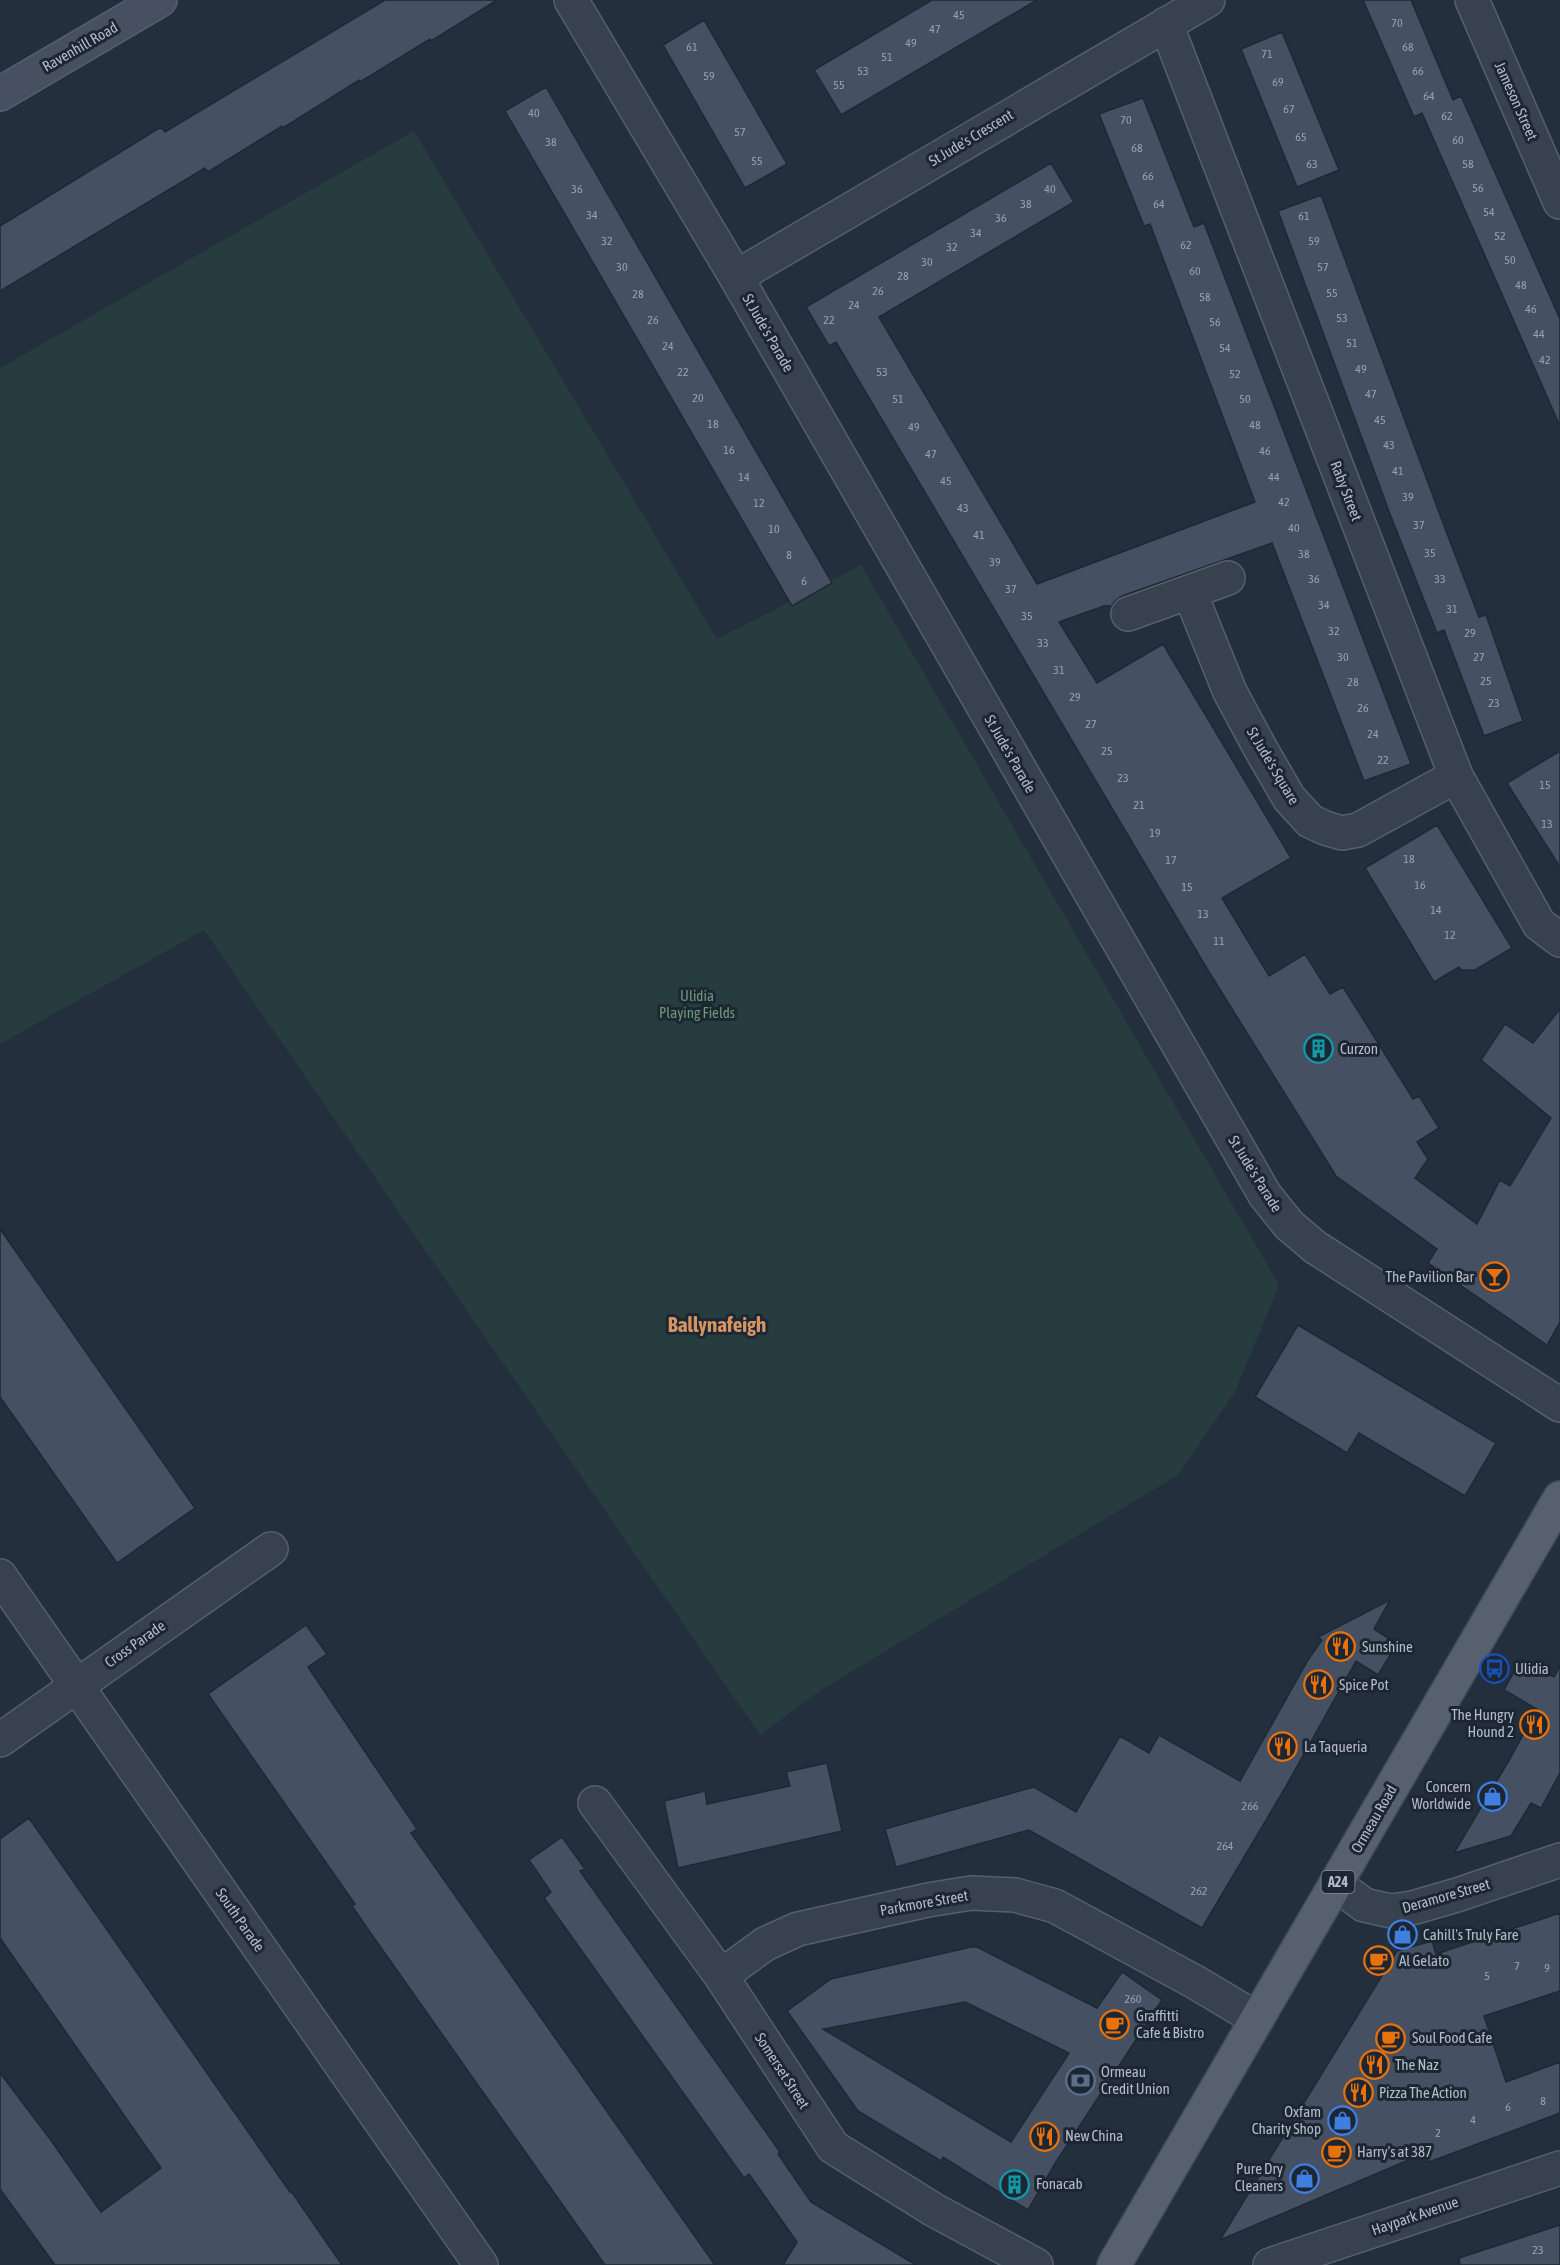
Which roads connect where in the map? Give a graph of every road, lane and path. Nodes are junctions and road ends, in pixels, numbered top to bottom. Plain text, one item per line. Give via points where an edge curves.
1 (160, 0) edge
2 (571, 0) edge
3 (1208, 0) edge
4 (1472, 0) edge
5 (1166, 24) junction
6 (0, 94) edge
7 (1560, 202) edge
8 (736, 277) junction
9 (1228, 578) dead end
10 (1190, 593) junction
11 (1128, 614) dead end
12 (1456, 776) junction
13 (1560, 940) edge
14 (1560, 1404) edge
15 (1560, 1497) edge
16 (271, 1549) dead end
17 (0, 1576) edge
18 (76, 1686) junction
19 (0, 1740) edge
20 (595, 1803) dead end
21 (1560, 1860) edge
22 (1336, 1884) junction
23 (721, 1976) junction
24 (1257, 2019) junction
25 (1560, 2168) edge
26 (481, 2265) edge
27 (1036, 2265) edge
28 (1114, 2265) edge
29 (1270, 2265) edge

1 - 6 main road, Ravenhill Road
2 - 8 street, St Jude's Parade
3 - 5 street, St Jude's Crescent
4 - 7 street, Jameson Street
5 - 8 street, St Jude's Crescent
5 - 12 street, Raby Street
8 - 14 street, St Jude's Parade via 1265,1195 1289,1225 1315,1247
9 - 10 street
10 - 11 street
10 - 12 street, St Jude's Square via 1230,692 1258,746 1289,798 1310,821 1342,833 1358,830
12 - 13 street, Raby Street via 1539,924
15 - 22 main road, Ormeau Road / A24
16 - 18 street, Cross Parade
17 - 18 street, South Parade
18 - 19 street, Cross Parade
18 - 26 street, South Parade
20 - 23 street, Somerset Street
21 - 22 street, Deramore Street via 1457,1895 1390,1911 1364,1905
22 - 24 main road, Ormeau Road / A24
23 - 24 street, Parkmore Street via 765,1944 798,1929 970,1893 1015,1895 1055,1906
23 - 27 street, Somerset Street via 833,2147 934,2210
24 - 28 main road, Ormeau Road / A24
25 - 29 street, Haypark Avenue

